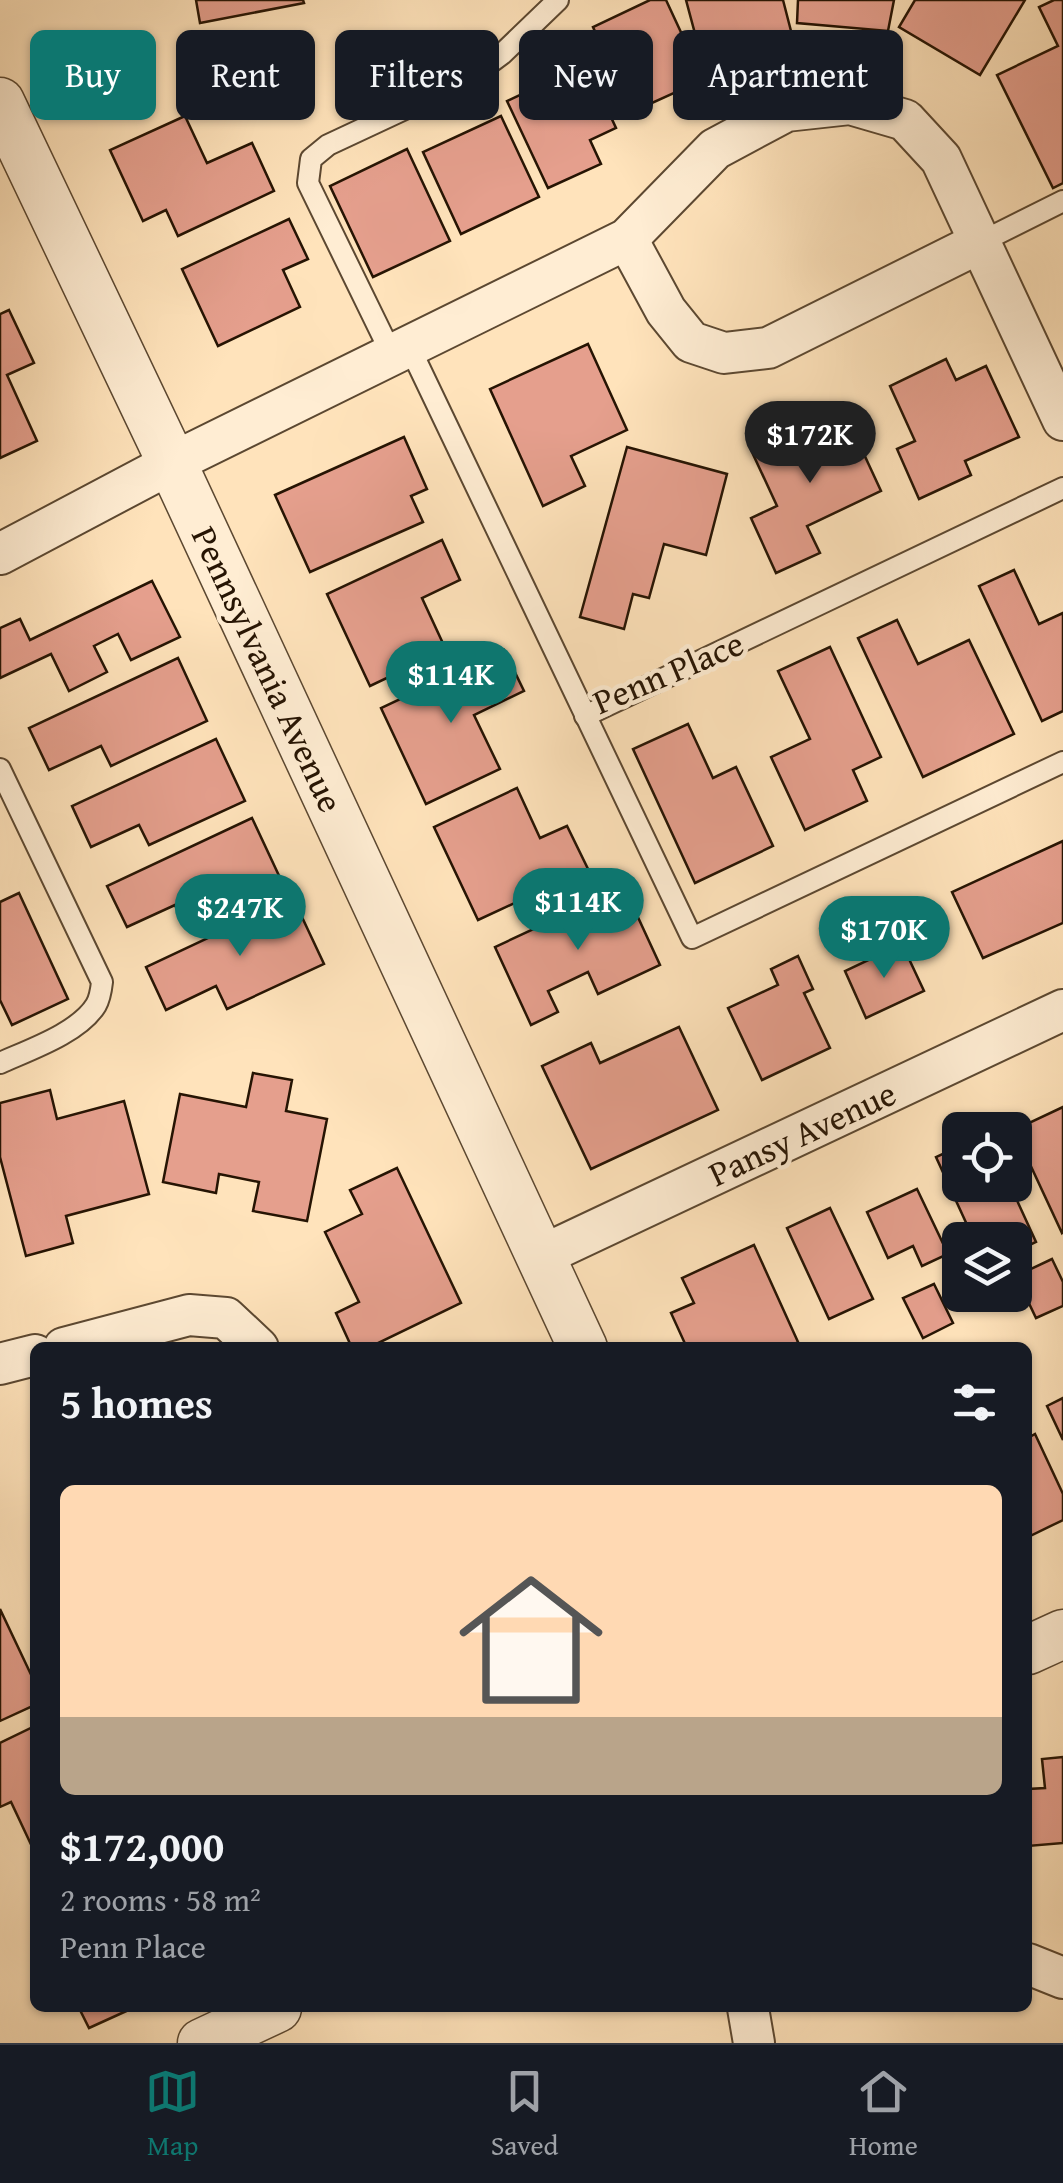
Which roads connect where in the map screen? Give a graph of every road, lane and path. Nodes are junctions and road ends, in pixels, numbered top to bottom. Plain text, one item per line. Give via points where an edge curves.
1 (558, 0) edge
2 (0, 102) edge
3 (1063, 201) edge
4 (626, 239) junction
5 (981, 242) junction
6 (400, 350) junction
7 (1063, 420) edge
8 (172, 463) junction
9 (1063, 488) edge
10 (0, 554) edge
11 (585, 716) junction
12 (1063, 762) edge
13 (0, 770) edge
14 (1063, 1010) edge
15 (0, 1063) edge
16 (541, 1256) junction
17 (87, 1342) edge
18 (255, 1342) edge
19 (580, 1342) edge
20 (30, 1356) edge
21 (0, 1364) edge
22 (1063, 1634) edge
23 (1032, 1648) edge
24 (1032, 1966) edge
25 (1063, 1978) edge
26 (268, 2012) edge
27 (749, 2012) edge
28 (202, 2043) edge
29 (754, 2043) edge

1 - 6 lane, Penn Place via 467,80 311,159 308,183
2 - 8 street, Pennsylvania Avenue
3 - 5 lane
4 - 5 street via 691,342 724,353 768,348
4 - 5 street via 715,149 786,111 850,104 905,120 941,159
4 - 6 street
5 - 7 street
6 - 8 street
6 - 11 lane, Penn Place
8 - 10 street
8 - 16 street, Pennsylvania Avenue
9 - 11 lane, Penn Place
11 - 12 lane via 692,938
13 - 15 lane via 102,982 99,1002 84,1021
14 - 16 street, Pansy Avenue
16 - 19 street, Pennsylvania Avenue
17 - 18 street via 189,1315 226,1318
20 - 21 street
22 - 23 street
24 - 25 street
26 - 28 street
27 - 29 street

